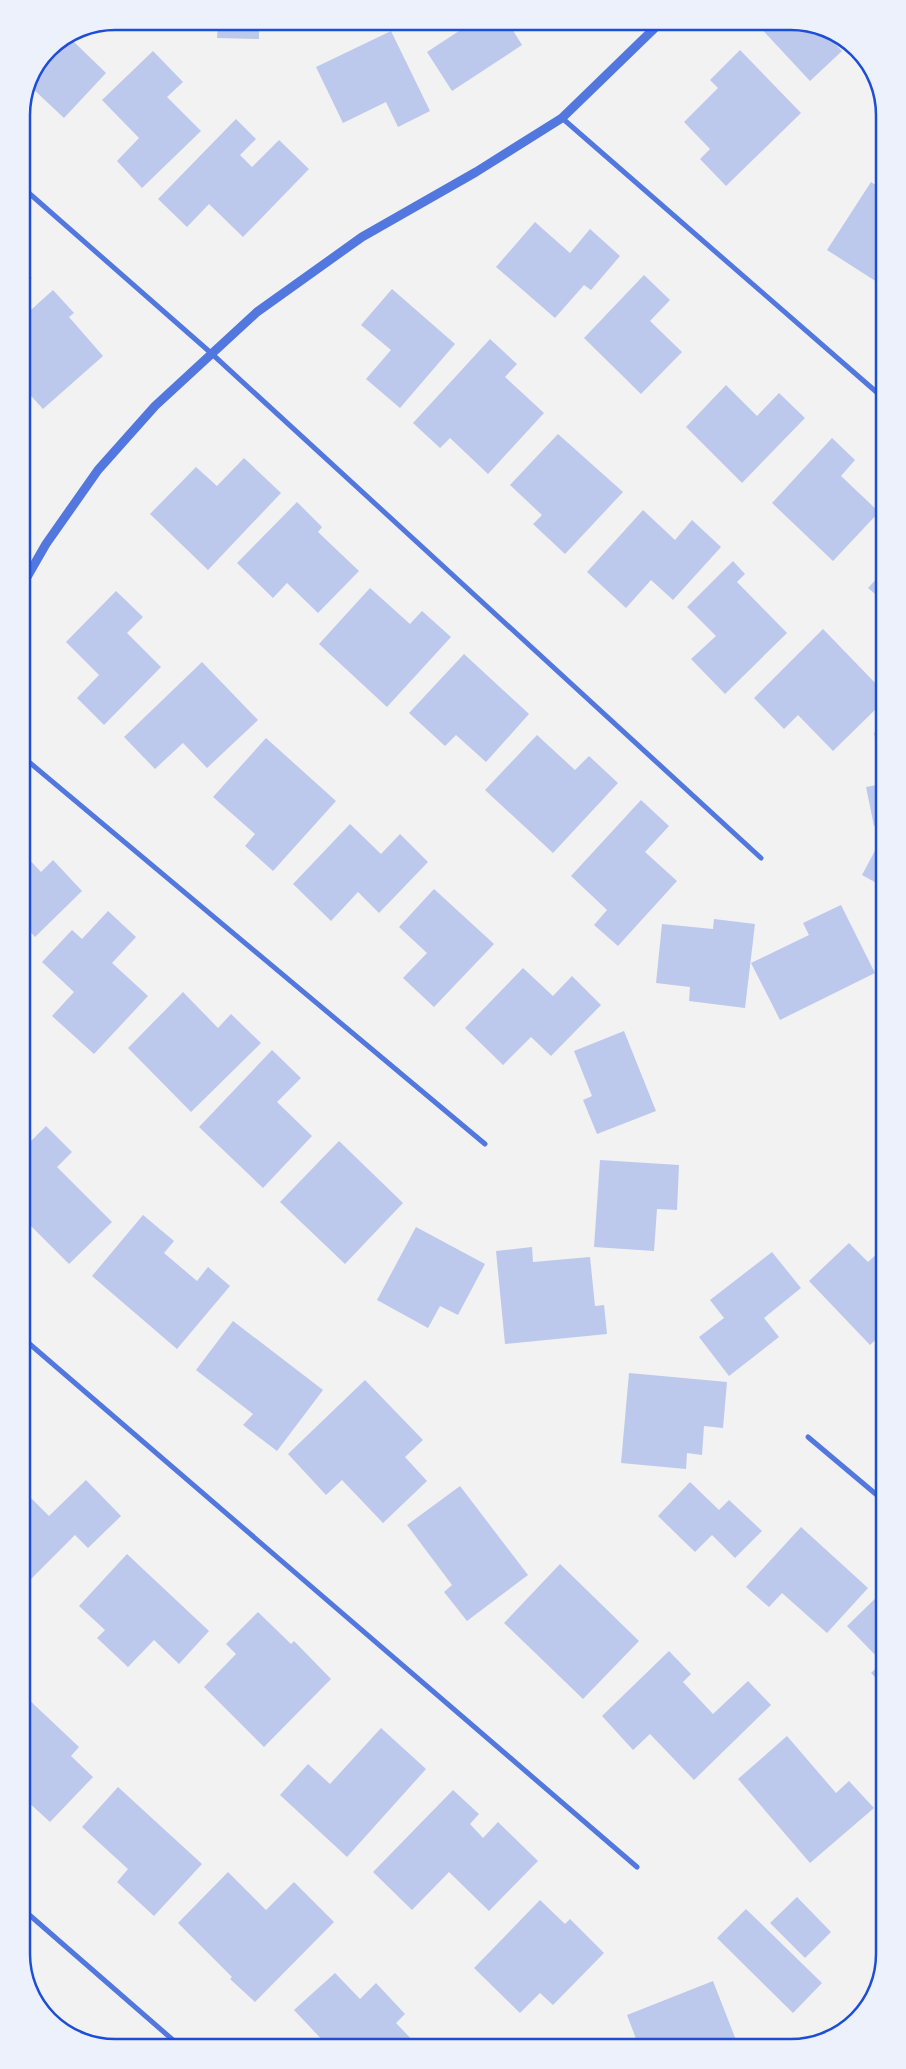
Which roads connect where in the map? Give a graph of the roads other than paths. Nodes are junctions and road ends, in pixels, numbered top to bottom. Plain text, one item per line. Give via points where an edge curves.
1 (653, 30) edge
2 (562, 118) junction
3 (30, 194) edge
4 (211, 353) junction
5 (876, 393) edge
6 (30, 572) edge
7 (30, 763) edge
8 (761, 858) dead end
9 (485, 1144) dead end
10 (30, 1344) edge
11 (808, 1437) dead end
12 (876, 1494) edge
13 (637, 1867) dead end
14 (30, 1915) edge
15 (173, 2039) edge

1 - 2 street
2 - 4 street via 362,237 257,312
2 - 5 street
3 - 4 street
4 - 6 street via 155,406 98,470
4 - 8 street
7 - 9 street
10 - 13 street
11 - 12 street
14 - 15 street

